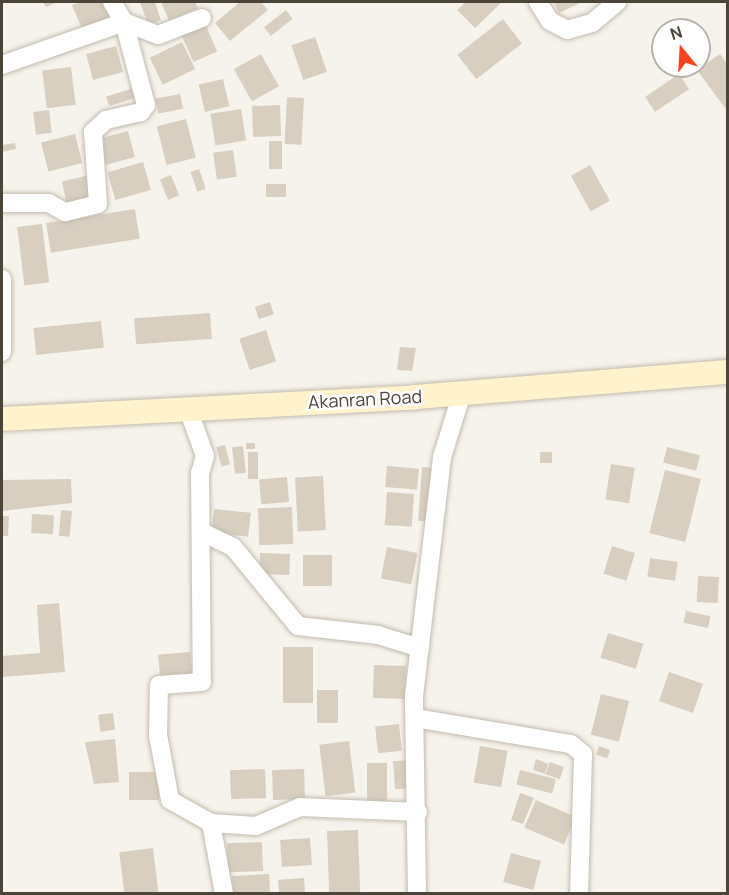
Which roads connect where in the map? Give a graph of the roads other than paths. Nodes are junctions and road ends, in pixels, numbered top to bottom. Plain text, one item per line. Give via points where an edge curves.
1 (538, 2) edge
2 (617, 2) edge
3 (117, 8) edge
4 (202, 18) dead end
5 (2, 66) edge
6 (2, 203) edge
7 (2, 279) edge
8 (2, 352) edge
9 (728, 372) edge
10 (462, 393) junction
11 (189, 409) junction
12 (2, 419) edge
13 (202, 532) junction
14 (420, 648) junction
15 (415, 718) junction
16 (418, 812) junction
17 (211, 823) junction
18 (422, 891) edge
19 (224, 894) edge
20 (579, 894) edge

1 - 2 street via 550,21 567,30 592,22
3 - 4 street via 158,35
3 - 5 street
3 - 6 street via 146,105 141,112 106,120 93,132 98,204 65,212 49,203
7 - 8 street
9 - 10 main road, Akanran Road
10 - 11 main road, Akanran Road
10 - 14 street via 442,457
11 - 12 main road, Akanran Road
11 - 13 street via 205,456 200,473
13 - 14 street via 233,547 298,626 378,636
13 - 17 street via 202,682 159,685 158,735 170,800
14 - 15 street
15 - 16 street
15 - 20 street via 571,744 583,754
16 - 17 street via 336,805 300,807 256,826
16 - 18 street
17 - 19 street

